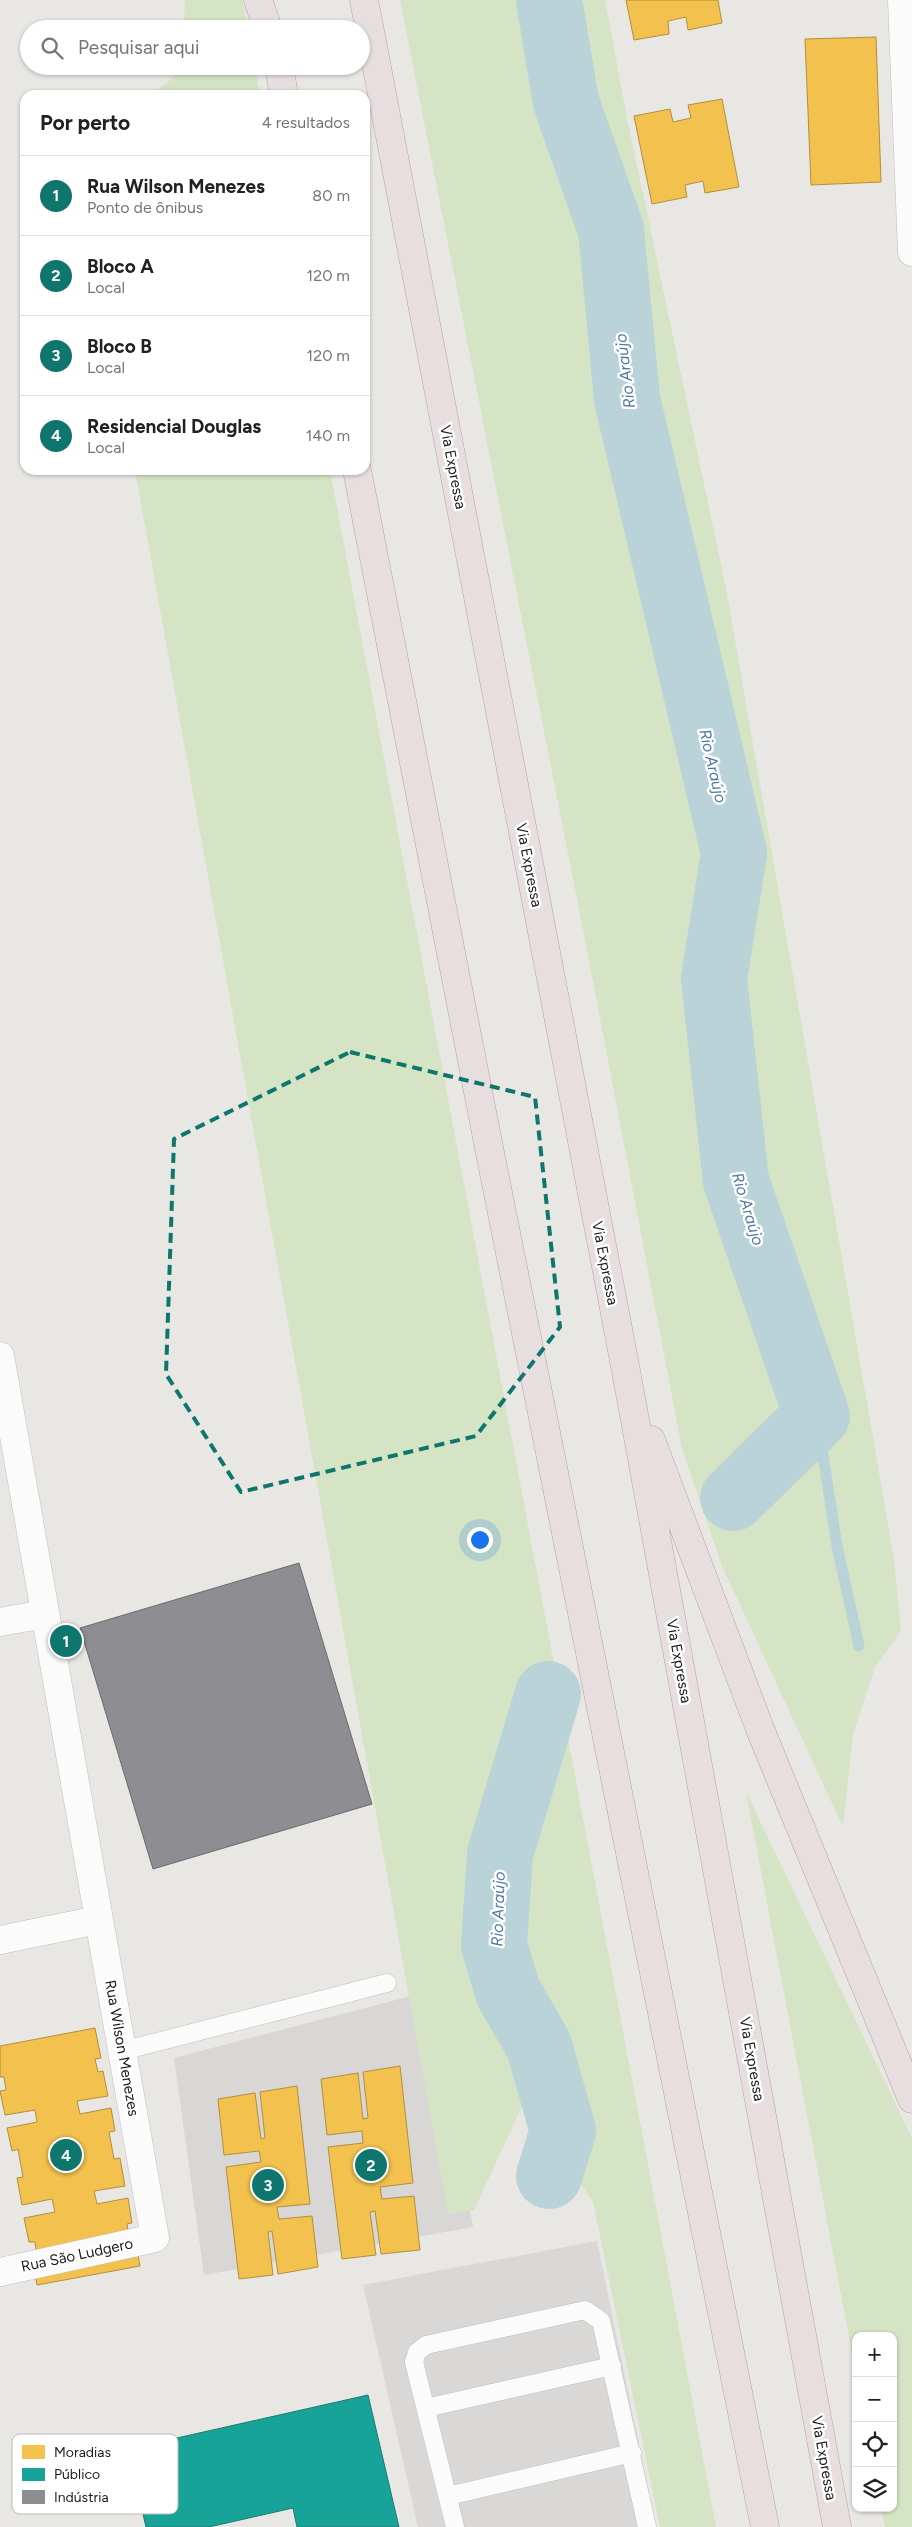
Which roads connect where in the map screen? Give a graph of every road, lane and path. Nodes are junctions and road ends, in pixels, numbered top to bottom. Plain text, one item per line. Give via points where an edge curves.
1 (258, 0) edge
2 (266, 0) edge
3 (364, 0) edge
4 (906, 3) edge
5 (266, 20) edge
6 (269, 20) edge
7 (368, 20) edge
8 (370, 31) edge
9 (280, 75) edge
10 (283, 90) edge
11 (912, 252) edge
12 (358, 475) edge
13 (0, 1356) edge
14 (626, 1371) junction
15 (44, 1614) junction
16 (0, 1622) edge
17 (98, 1920) junction
18 (0, 1940) edge
19 (387, 1983) dead end
20 (122, 2051) junction
21 (912, 2099) edge
22 (155, 2238) joint
23 (0, 2272) edge
24 (612, 2366) junction
25 (426, 2408) junction
26 (632, 2453) junction
27 (448, 2496) junction
28 (456, 2527) edge
29 (647, 2527) edge
30 (765, 2527) edge
31 (837, 2527) edge

1 - 5 highway
2 - 6 highway
3 - 7 highway, Via Expressa
4 - 11 street
8 - 14 highway, Via Expressa
9 - 10 highway
12 - 30 highway
13 - 15 street, Rua Wilson Menezes
14 - 21 highway via 760,1730
14 - 31 highway, Via Expressa
15 - 16 street
15 - 17 street, Rua Wilson Menezes
17 - 18 street
17 - 20 street, Rua Wilson Menezes
19 - 20 lane
20 - 22 street, Rua Wilson Menezes
22 - 23 street, Rua São Ludgero
24 - 25 lane
24 - 25 lane via 601,2321 585,2310 426,2345 417,2352 414,2362
24 - 26 lane
25 - 27 lane
26 - 27 lane
26 - 29 lane
27 - 28 lane

